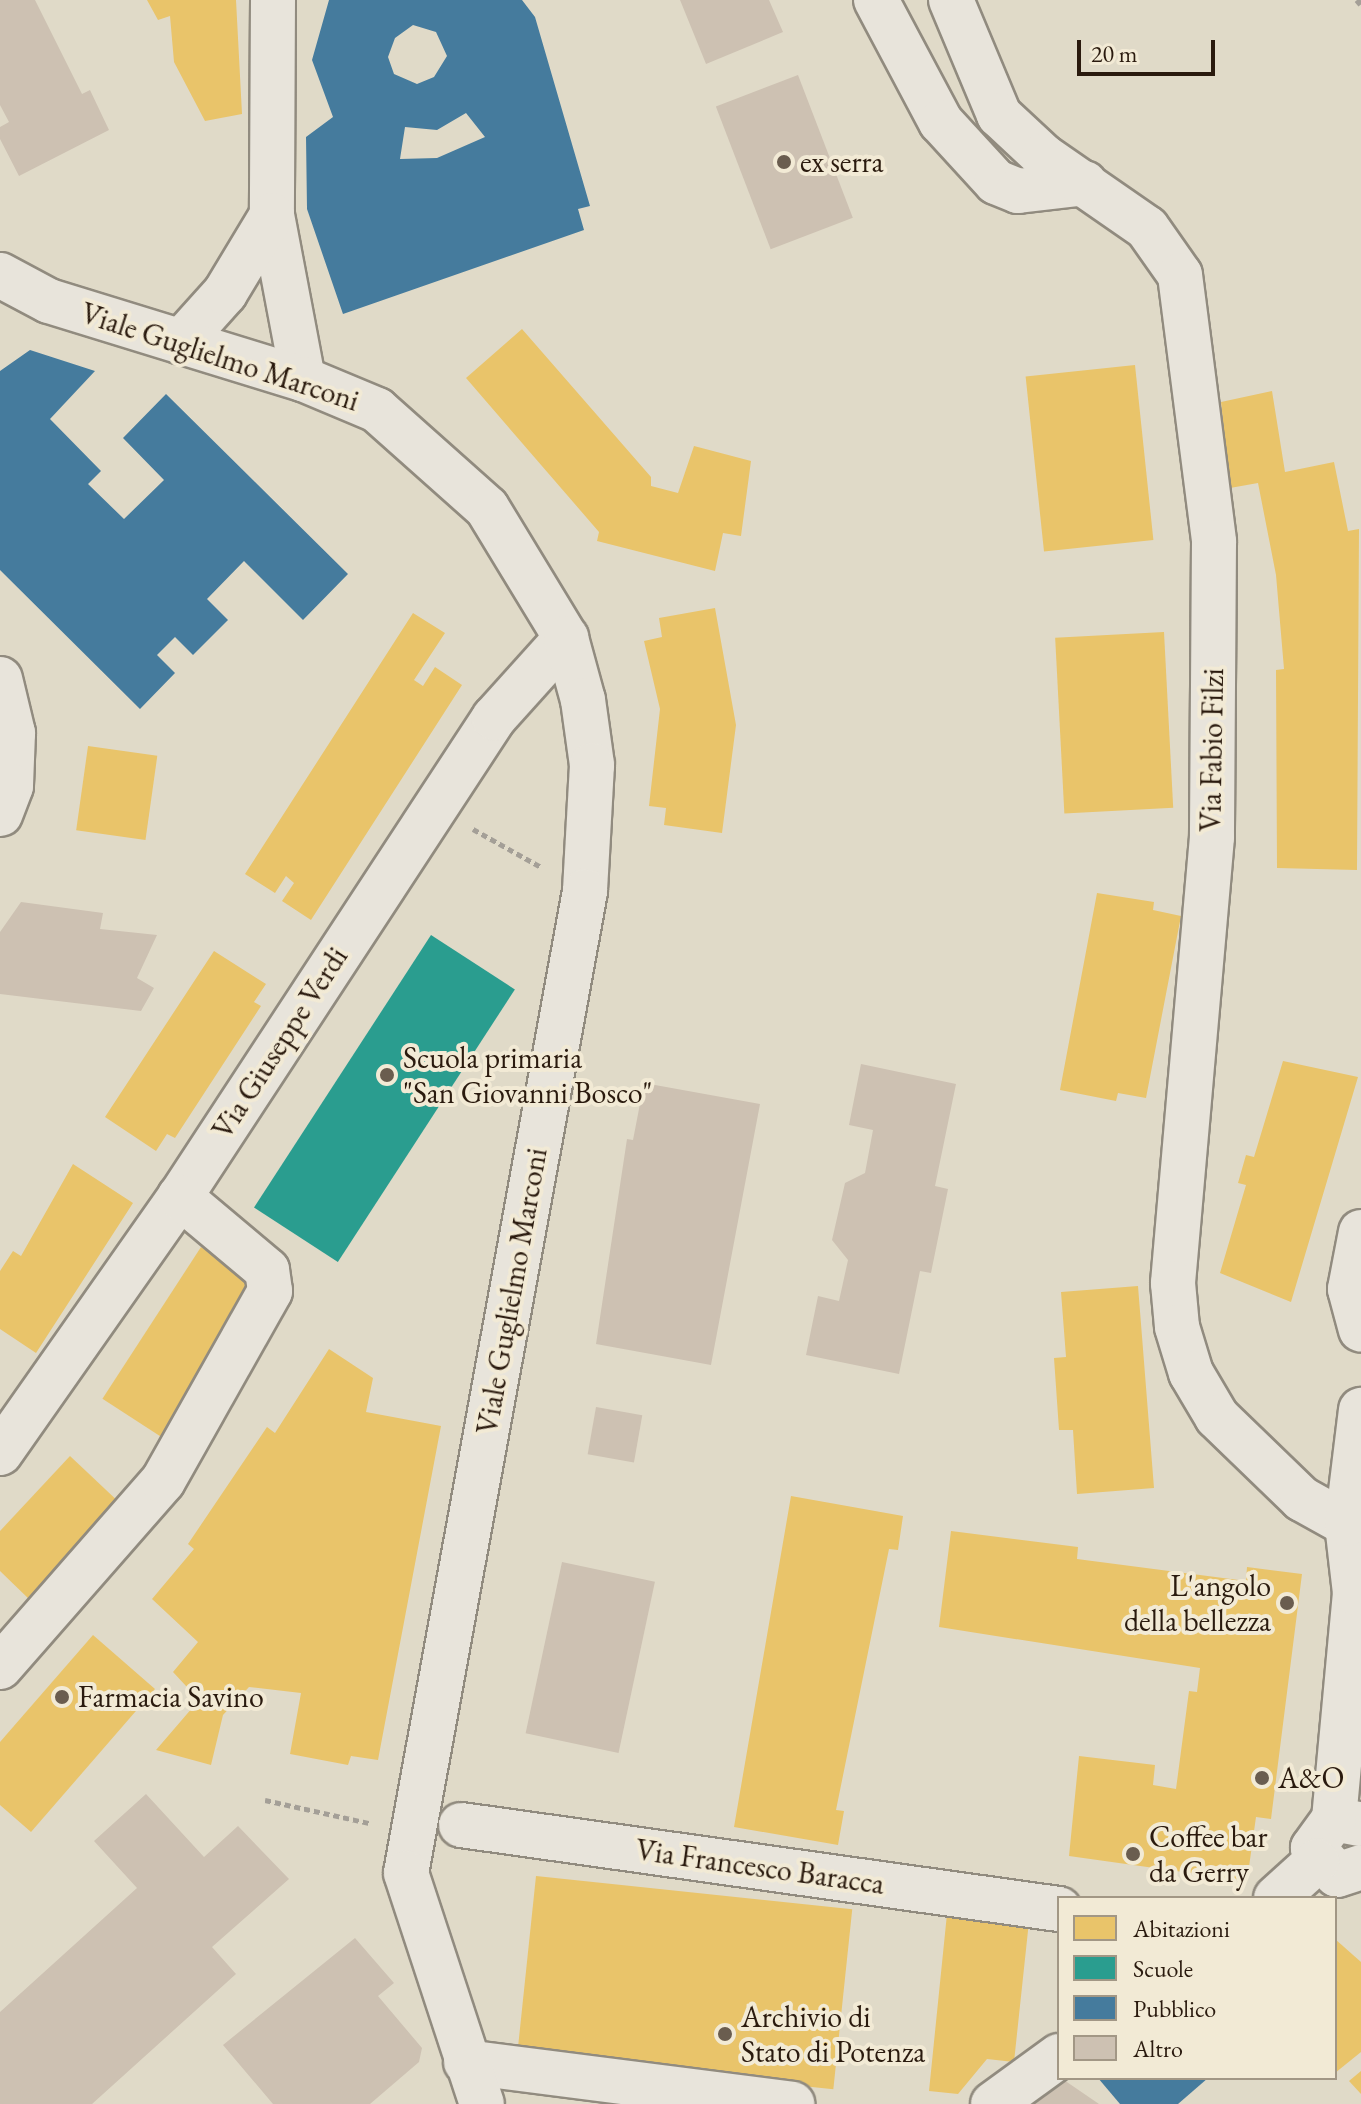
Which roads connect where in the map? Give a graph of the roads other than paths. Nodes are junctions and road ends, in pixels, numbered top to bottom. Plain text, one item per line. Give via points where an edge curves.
1 (273, 0) edge
2 (876, 0) edge
3 (951, 0) edge
4 (1085, 183) junction
5 (272, 215) junction
6 (0, 275) edge
7 (181, 342) junction
8 (303, 379) junction
9 (566, 638) junction
10 (0, 679) edge
11 (0, 814) edge
12 (180, 1197) junction
13 (1361, 1232) edge
14 (1361, 1330) edge
15 (1361, 1410) edge
16 (0, 1453) edge
17 (1347, 1524) junction
18 (1358, 1593) edge
19 (0, 1667) edge
20 (1347, 1822) edge
21 (461, 1825) dead end
22 (1317, 1861) junction
23 (1361, 1867) edge
24 (1278, 1896) edge
25 (1057, 1909) edge
26 (1057, 2057) edge
27 (472, 2091) edge
28 (792, 2104) edge
29 (993, 2104) edge

1 - 5 street
2 - 4 street via 941,122 996,182 1018,191
3 - 4 street, Via Fabio Filzi via 999,115 1043,156
4 - 17 street, Via Fabio Filzi via 1147,228 1180,275 1214,542 1212,837 1173,1283 1177,1327 1191,1373 1217,1417 1302,1499
5 - 7 street via 225,293
5 - 8 street
6 - 7 street, Viale Guglielmo Marconi via 49,301
7 - 8 street, Viale Guglielmo Marconi
8 - 9 street, Viale Guglielmo Marconi via 377,410 428,449 487,508
9 - 12 street, Via Giuseppe Verdi via 494,718
9 - 27 street, Viale Guglielmo Marconi via 592,765 585,891 409,1831 411,1905
10 - 11 street via 13,733 11,786
12 - 16 street, Via Giuseppe Verdi
12 - 19 street via 267,1270 270,1291 163,1481
13 - 14 street via 1350,1289
15 - 17 street
17 - 18 street
18 - 20 street
20 - 22 street via 1316,1836
21 - 25 street, Via Francesco Baracca
22 - 23 street via 1337,1875
22 - 24 street
26 - 29 street
27 - 28 street

